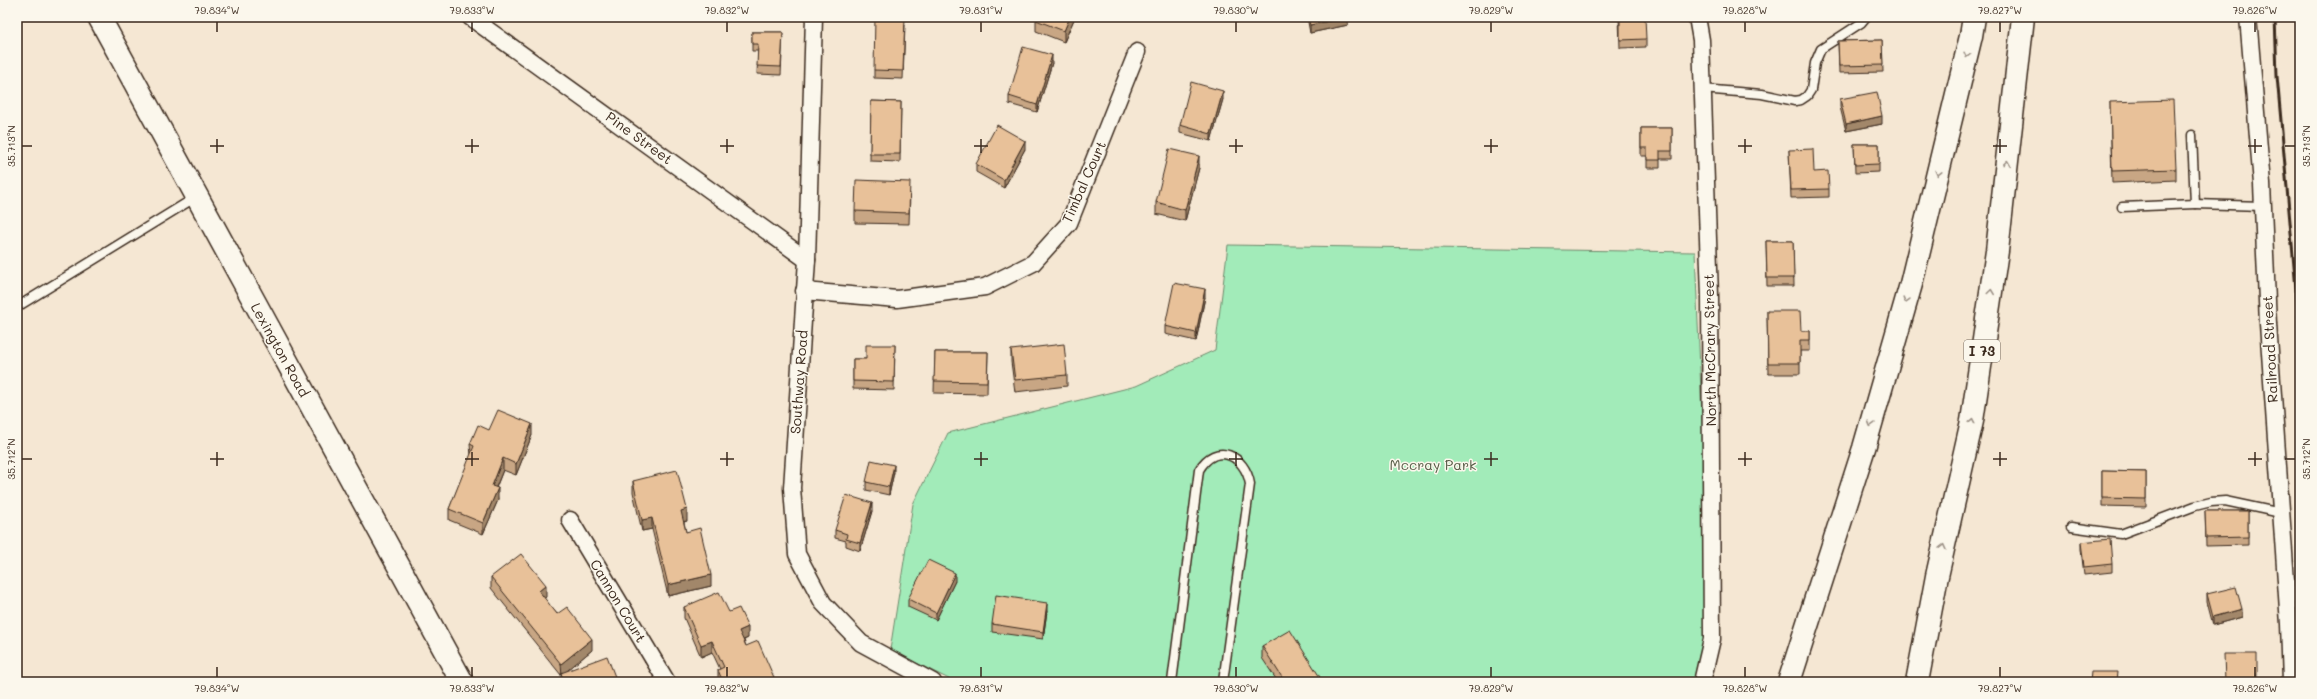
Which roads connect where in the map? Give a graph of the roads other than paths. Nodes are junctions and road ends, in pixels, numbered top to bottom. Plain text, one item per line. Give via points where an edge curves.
1 (470, 17) edge
2 (814, 17) edge
3 (1697, 17) edge
4 (1866, 17) edge
5 (1974, 17) edge
6 (2023, 17) edge
7 (2248, 17) edge
8 (101, 18) edge
9 (1137, 52) dead end
10 (1702, 89) junction
11 (2192, 134) dead end
12 (197, 196) junction
13 (2195, 204) junction
14 (2263, 206) junction
15 (2122, 207) dead end
16 (807, 260) junction
17 (804, 291) junction
18 (17, 307) edge
19 (1864, 448) junction
20 (2281, 513) junction
21 (570, 520) dead end
22 (2071, 527) dead end
23 (1937, 576) junction
24 (462, 682) edge
25 (667, 682) edge
26 (933, 682) edge
27 (1172, 682) edge
28 (1223, 682) edge
29 (1702, 682) edge
30 (1777, 682) edge
31 (1789, 682) edge
32 (1904, 682) edge
33 (1917, 682) edge
34 (2291, 682) edge

1 - 16 street, Pine Street
2 - 16 street, Southway Road
3 - 10 street, North McCrary Street via 1701,40
4 - 10 lane via 1821,49 1815,63 1811,90 1801,100
5 -> 19 main road via 1911,284
23 -> 6 main road, I 73 via 1972,420 1997,251
7 - 14 street, Railroad Street
8 - 12 main road, Lexington Road
9 - 17 street, Timbal Court via 1069,223 1033,263 985,287 897,299
10 - 29 street, North McCrary Street via 1710,296 1712,639
11 - 13 lane
12 - 18 lane
12 - 24 main road, Lexington Road
13 - 14 lane
13 - 15 lane
14 - 20 street, Railroad Street
16 - 17 street, Southway Road
17 - 26 street, Southway Road via 792,488 796,554 823,603 861,643
19 - 30 main road
19 - 31 main road
20 - 22 lane via 2225,501 2196,506 2121,534
20 - 34 street, Railroad Street
21 - 25 street, Cannon Court
23 - 32 main road
23 - 33 main road, I 73
27 - 28 lane via 1199,470 1204,461 1211,456 1222,454 1242,464 1248,472 1250,484

